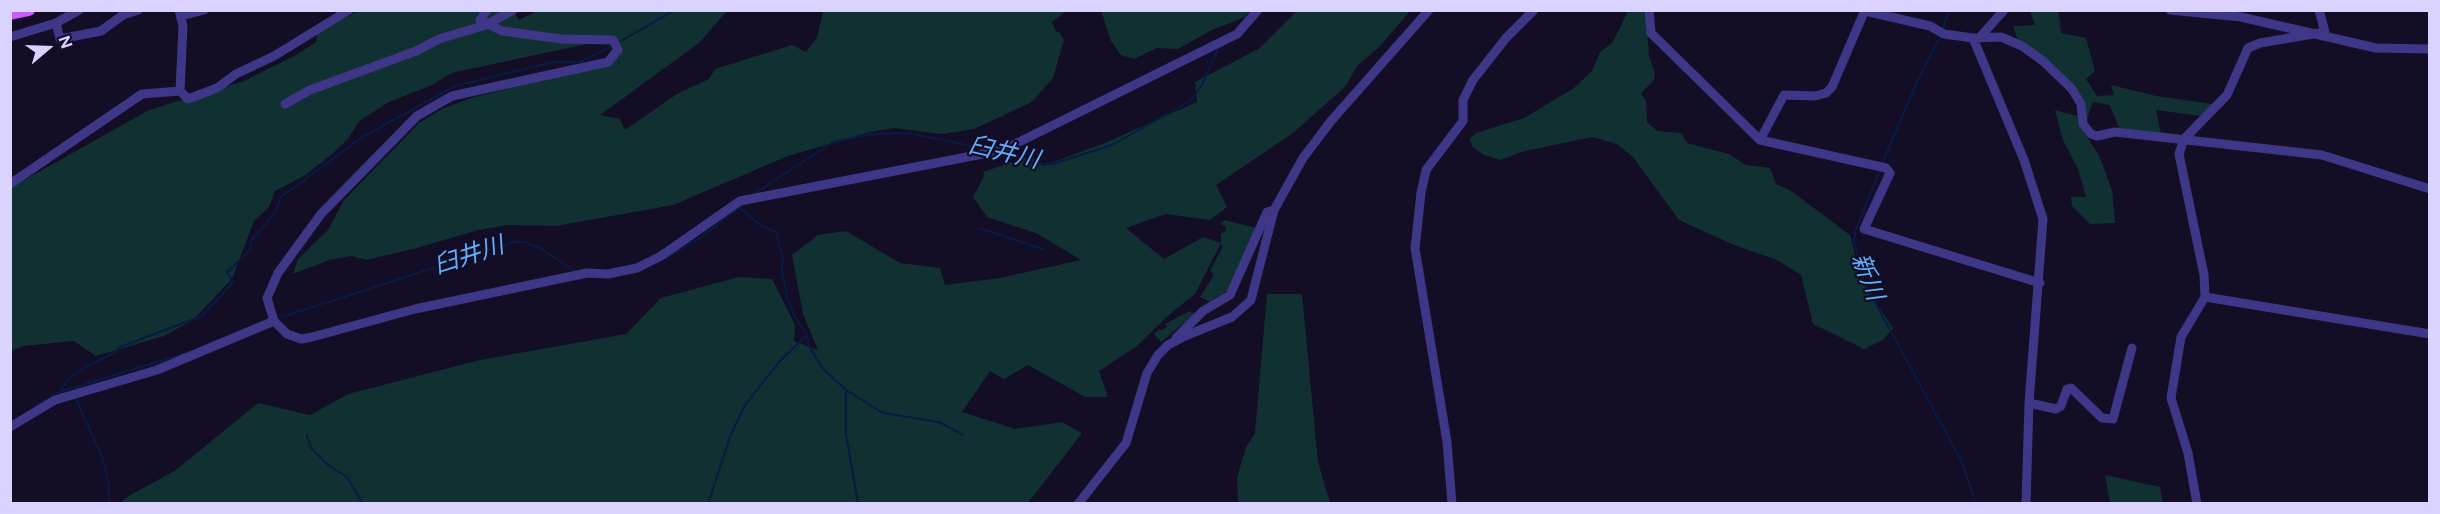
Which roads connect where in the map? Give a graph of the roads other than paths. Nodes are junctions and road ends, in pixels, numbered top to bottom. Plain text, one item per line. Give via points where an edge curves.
1 (29, 10) edge
2 (79, 10) edge
3 (138, 10) edge
4 (204, 10) edge
5 (350, 10) edge
6 (487, 10) edge
7 (513, 10) edge
8 (1258, 10) edge
9 (1429, 10) edge
10 (1534, 10) edge
11 (1649, 10) edge
12 (2004, 10) edge
13 (2170, 10) edge
14 (2319, 10) edge
15 (1865, 11) edge
16 (180, 13) edge
17 (10, 14) edge
18 (56, 23) junction
19 (486, 25) junction
20 (2320, 34) junction
21 (10, 37) edge
22 (1977, 37) junction
23 (2430, 49) edge
24 (180, 91) junction
25 (285, 104) dead end
26 (2184, 139) junction
27 (1760, 140) junction
28 (10, 184) edge
29 (2430, 189) edge
30 (1274, 210) junction
31 (2040, 283) junction
32 (2205, 297) junction
33 (274, 321) junction
34 (2430, 334) edge
35 (1168, 345) junction
36 (2132, 348) dead end
37 (2030, 403) junction
38 (10, 427) edge
39 (1078, 504) edge
40 (1452, 504) edge
41 (2026, 504) edge
42 (2197, 504) edge

1 - 17 main road
2 - 18 street
3 - 18 street via 123,15 101,31 60,39
4 - 16 street
5 - 24 street via 217,88 188,99
6 - 19 street via 480,20
7 - 19 street
8 - 33 street via 1237,34 1003,150 740,201 661,256 637,268 608,274 587,273 415,309 302,339 287,334
9 - 30 street via 1330,121 1303,158
10 - 40 street via 1473,80 1463,100 1463,121 1426,170 1421,193 1415,248 1447,442
11 - 27 street via 1651,33
12 - 22 street
13 - 20 street via 2231,15
14 - 20 street via 2325,32
15 - 22 street via 1941,32
15 - 27 street via 1832,87 1815,96 1784,95
16 - 24 street
18 - 21 street
19 - 25 street via 439,39 310,90
19 - 33 street via 502,31 562,39 613,40 618,50 608,62 452,96 417,116 321,214 278,273 267,298
20 - 23 street via 2376,48
20 - 26 street via 2248,48 2227,95
22 - 26 street via 2001,37 2014,42 2054,71 2081,104 2083,124 2091,134 2115,132
22 - 31 street via 2041,206
24 - 28 street via 142,94
26 - 29 street via 2322,155
26 - 32 street via 2179,154
27 - 31 street via 1886,168 1890,173 1864,229
30 - 35 street via 1267,212 1230,295 1203,311
30 - 35 street via 1251,300 1232,317
31 - 37 street
32 - 34 street
32 - 42 street via 2181,337 2171,398 2188,453
33 - 38 street via 158,370 55,400
35 - 39 street via 1150,365 1126,442
36 - 37 street via 2113,419 2102,418 2071,388 2056,409
37 - 41 street

